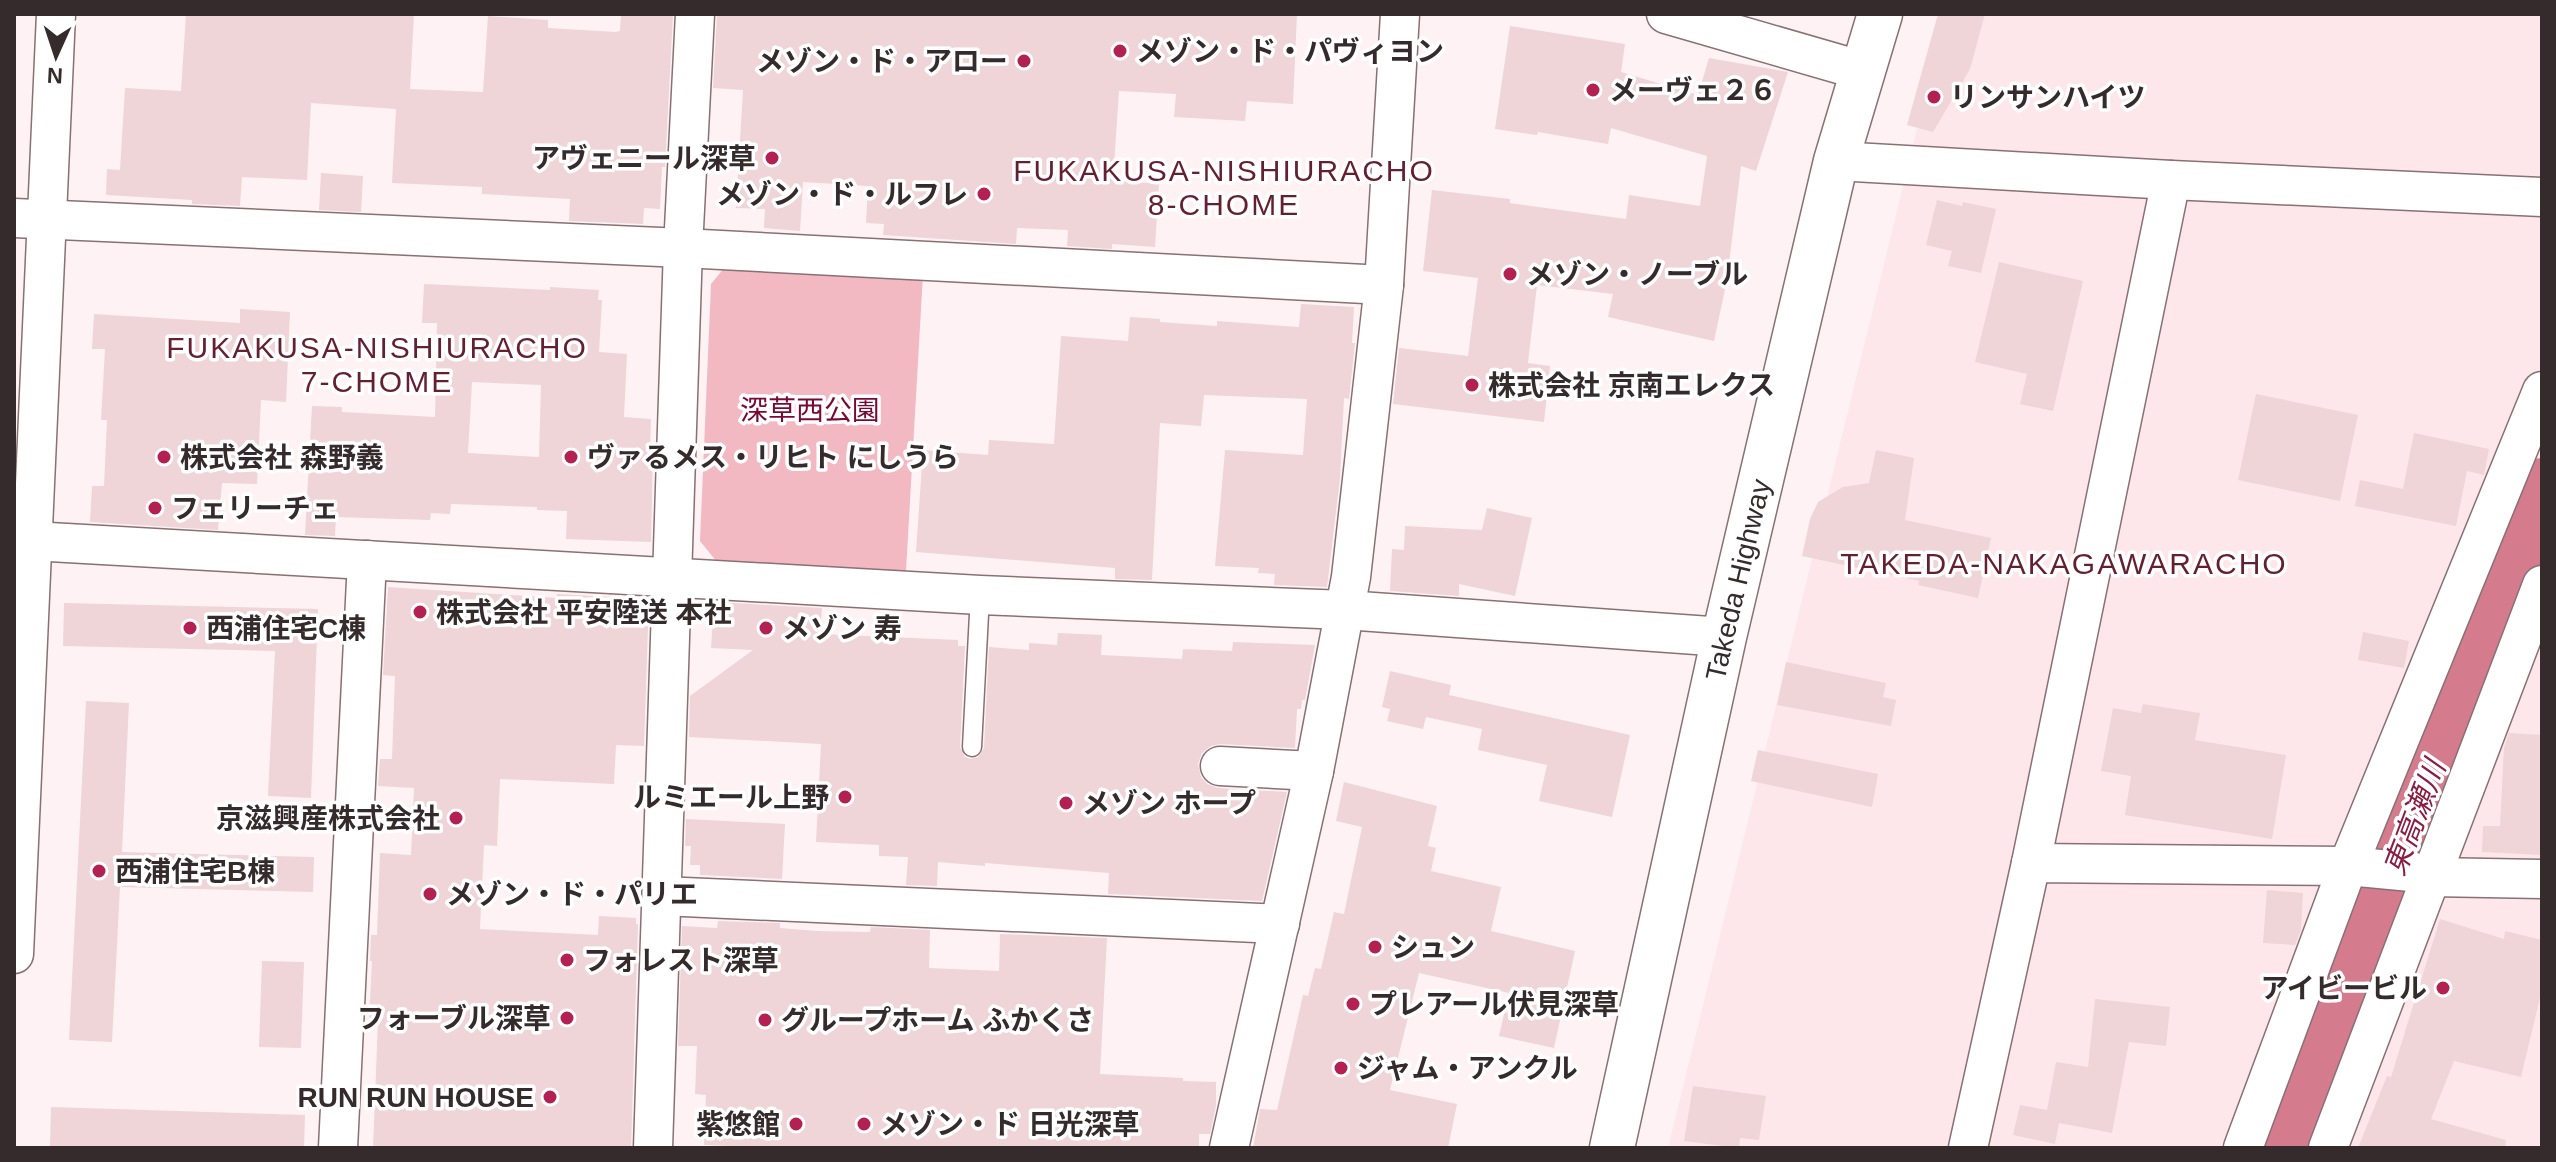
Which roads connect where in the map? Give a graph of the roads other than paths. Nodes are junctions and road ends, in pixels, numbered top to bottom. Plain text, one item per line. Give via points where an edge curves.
1 (56, 14) edge
2 (695, 14) edge
3 (1400, 14) edge
4 (1666, 14) edge
5 (1880, 14) edge
6 (1863, 71) junction
7 (1836, 161) junction
8 (2171, 180) junction
9 (2542, 197) edge
10 (30, 220) edge
11 (683, 248) junction
12 (1384, 285) junction
13 (2542, 391) edge
14 (23, 541) edge
15 (367, 560) junction
16 (673, 578) junction
17 (2542, 585) edge
18 (980, 595) junction
19 (1345, 610) junction
20 (1724, 637) junction
21 (972, 747) dead end
22 (1220, 766) dead end
23 (1314, 771) junction
24 (16, 858) edge
25 (2031, 863) junction
26 (2354, 866) junction
27 (2427, 875) junction
28 (2542, 879) edge
29 (662, 896) junction
30 (1280, 924) junction
31 (14, 954) edge
32 (338, 1148) edge
33 (653, 1148) edge
34 (1229, 1148) edge
35 (1612, 1148) edge
36 (1968, 1148) edge
37 (2243, 1148) edge
38 (2328, 1148) edge

1 - 10 street
2 - 11 street
3 - 12 street
4 - 6 street
5 - 6 highway, Takeda Highway
6 - 7 highway, Takeda Highway
7 - 8 street
7 - 20 highway, Takeda Highway
8 - 9 street
8 - 25 street
10 - 11 street
10 - 14 street
11 - 12 street
11 - 16 street
12 - 19 street
13 - 26 street
14 - 15 street
14 - 24 street
15 - 16 street
15 - 32 street
16 - 18 street
16 - 29 street
17 - 27 street
18 - 19 street
18 - 21 lane
19 - 20 street
19 - 23 street
20 - 35 highway, Takeda Highway
22 - 23 street
23 - 30 street
24 - 31 street
25 - 26 street
25 - 36 street
26 - 27 street
26 - 37 street
27 - 28 street
27 - 38 street
29 - 30 street
29 - 33 street
30 - 34 street

